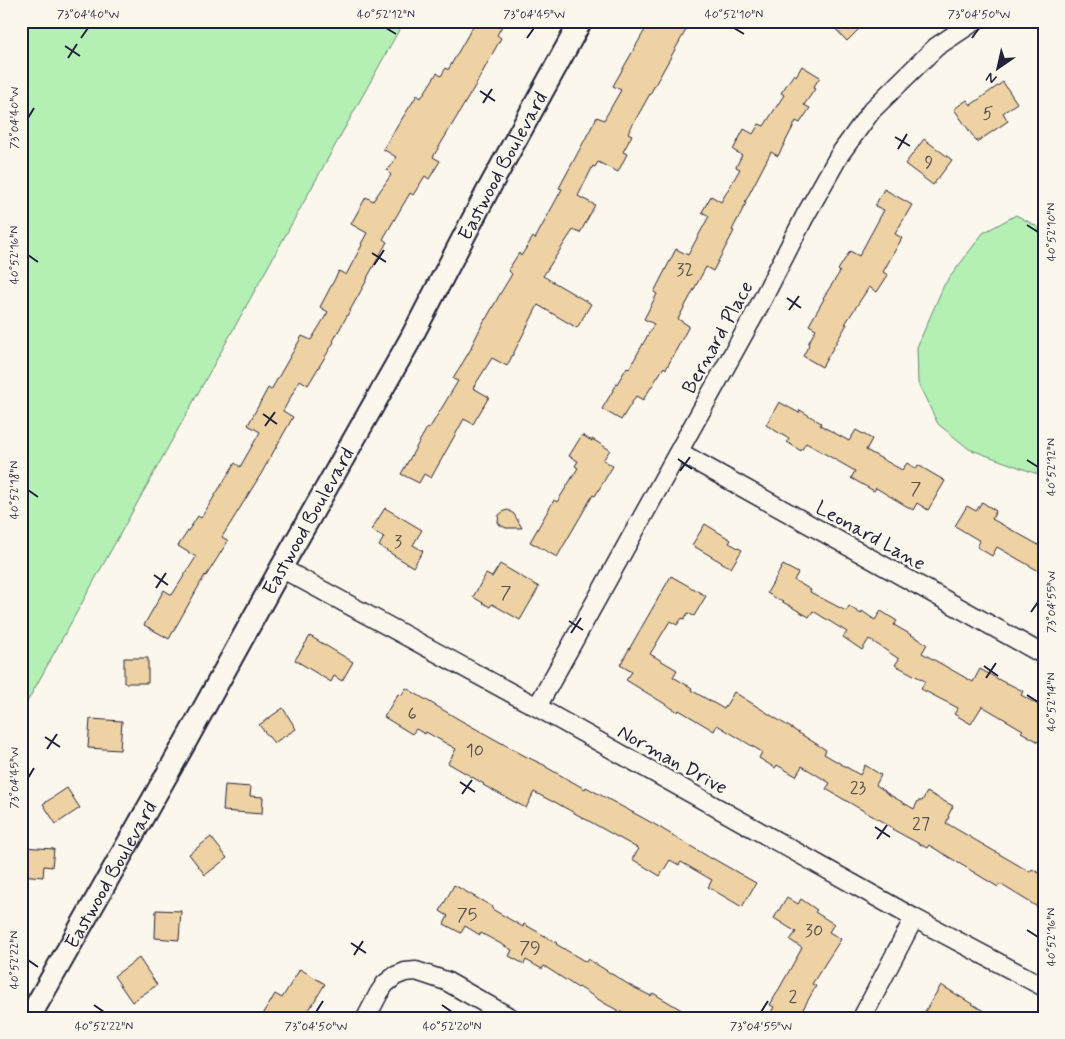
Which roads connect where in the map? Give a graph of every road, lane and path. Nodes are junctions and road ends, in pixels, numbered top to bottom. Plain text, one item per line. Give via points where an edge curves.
1 (581, 21) edge
2 (975, 21) edge
3 (678, 452) junction
4 (281, 568) junction
5 (1044, 655) edge
6 (537, 707) junction
7 (914, 918) junction
8 (1044, 987) edge
9 (29, 1018) edge
10 (366, 1018) edge
11 (511, 1018) edge
12 (862, 1018) edge

1 - 4 street, Eastwood Boulevard via 409,342
2 - 3 street, Bernard Place via 944,41 872,110 840,154
3 - 5 street, Leonard Lane
3 - 6 street, Bernard Place
4 - 6 street, Norman Drive
4 - 9 street, Eastwood Boulevard
6 - 7 street, Norman Drive
7 - 8 street, Norman Drive
7 - 12 street
10 - 11 street via 385,984 395,976 416,971 446,981

